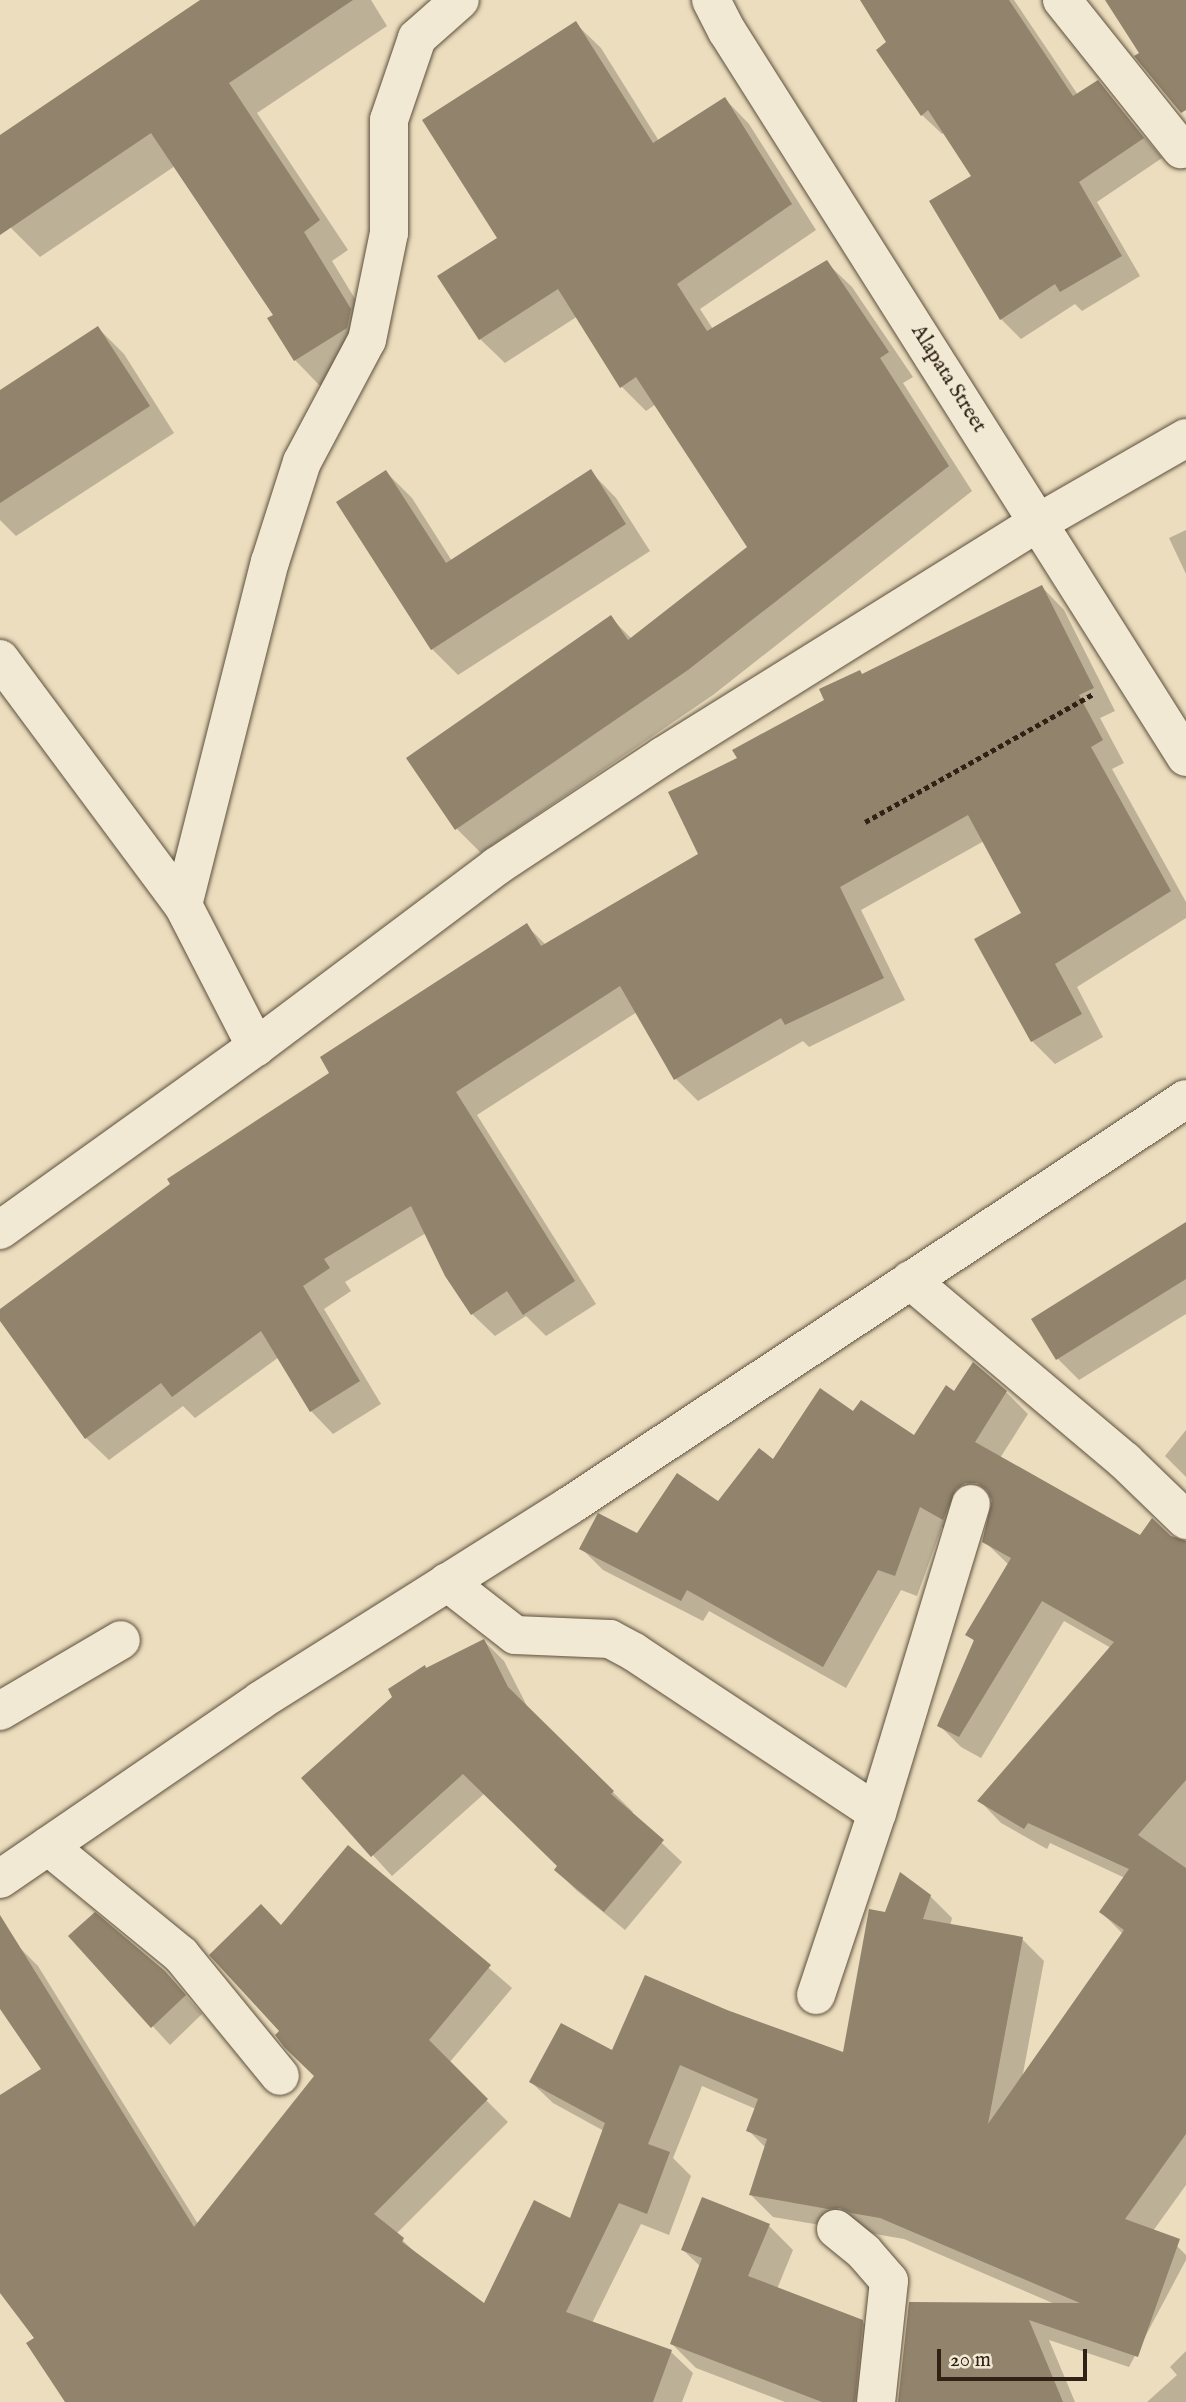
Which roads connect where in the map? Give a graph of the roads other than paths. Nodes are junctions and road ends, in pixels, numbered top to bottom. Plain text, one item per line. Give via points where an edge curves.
1 (460, 0) edge
2 (711, 0) edge
3 (1062, 0) edge
4 (1181, 149) dead end
5 (1186, 438) edge
6 (1036, 524) junction
7 (0, 659) edge
8 (1186, 757) edge
9 (183, 905) junction
10 (256, 1047) junction
11 (1186, 1099) edge
12 (0, 1230) edge
13 (910, 1280) junction
14 (971, 1504) dead end
15 (1186, 1520) edge
16 (447, 1582) junction
17 (121, 1640) dead end
18 (0, 1711) edge
19 (877, 1812) junction
20 (48, 1846) junction
21 (0, 1879) edge
22 (816, 1995) dead end
23 (280, 2076) dead end
24 (835, 2229) dead end
25 (876, 2402) edge

1 - 9 street via 417,38 389,120 389,233 367,340 302,462 270,562
2 - 6 street, Alapata Street
3 - 4 street
5 - 6 street
6 - 8 street, Alapata Street
6 - 10 street via 663,756 497,866
7 - 9 street
9 - 10 street
10 - 12 street
11 - 13 street
13 - 15 street via 1125,1461
13 - 16 street
14 - 19 street
16 - 19 street via 515,1635 610,1639 634,1651
16 - 20 street via 261,1700
17 - 18 street
19 - 22 street
20 - 21 street
20 - 23 street via 181,1955
24 - 25 street via 864,2252 889,2281

